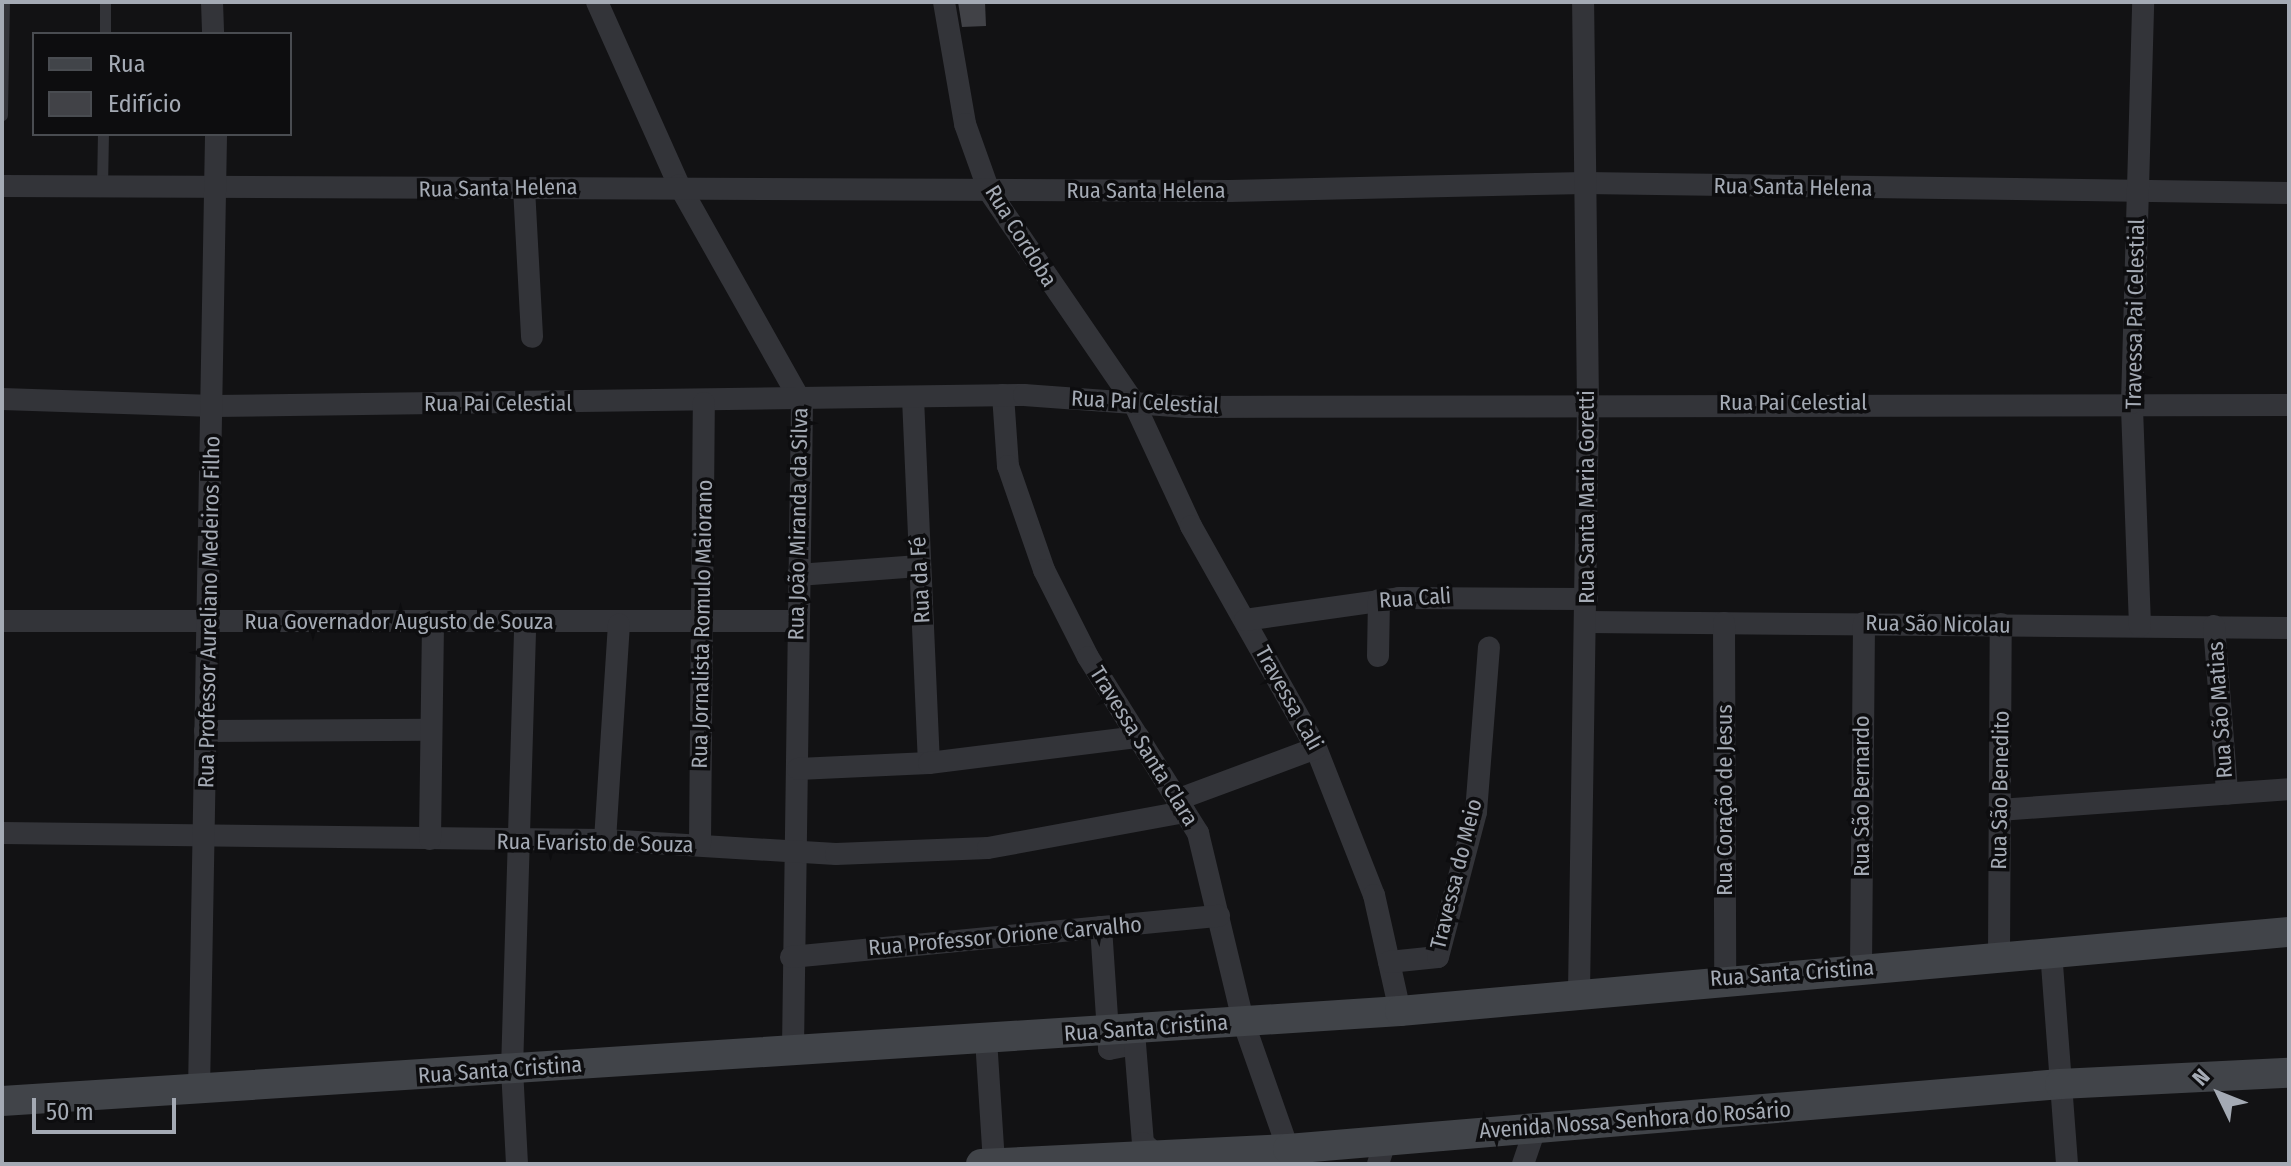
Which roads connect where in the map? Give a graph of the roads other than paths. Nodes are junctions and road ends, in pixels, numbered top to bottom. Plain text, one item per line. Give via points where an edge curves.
1 (4, 2) edge
2 (105, 2) edge
3 (212, 2) edge
4 (597, 2) edge
5 (944, 2) edge
6 (1583, 2) edge
7 (2143, 2) edge
8 (105, 32) edge
9 (213, 32) edge
10 (2, 115) edge
11 (103, 136) edge
12 (216, 136) edge
13 (1585, 183) junction
14 (679, 185) junction
15 (2, 186) edge
16 (524, 188) junction
17 (102, 189) junction
18 (217, 191) junction
19 (989, 191) junction
20 (2289, 193) edge
21 (2137, 194) junction
22 (532, 337) dead end
23 (1003, 395) junction
24 (913, 398) junction
25 (2, 399) edge
26 (704, 403) junction
27 (802, 403) junction
28 (1134, 403) junction
29 (2132, 403) junction
30 (1588, 404) junction
31 (2289, 405) edge
32 (214, 406) junction
33 (919, 566) junction
34 (798, 575) junction
35 (1587, 599) junction
36 (1379, 600) junction
37 (1245, 620) junction
38 (2, 621) edge
39 (433, 621) junction
40 (796, 621) junction
41 (209, 622) junction
42 (525, 622) junction
43 (702, 622) junction
44 (1587, 622) junction
45 (1724, 623) junction
46 (1864, 623) junction
47 (619, 624) junction
48 (2001, 624) junction
49 (2140, 626) junction
50 (2214, 626) junction
51 (2289, 628) edge
52 (1489, 648) dead end
53 (1378, 656) dead end
54 (430, 730) junction
55 (205, 731) junction
56 (1138, 737) junction
57 (1316, 748) junction
58 (929, 763) junction
59 (798, 769) junction
60 (2289, 789) edge
61 (2227, 793) junction
62 (1182, 806) junction
63 (1999, 810) junction
64 (2, 833) edge
65 (204, 836) junction
66 (430, 839) junction
67 (605, 840) junction
68 (520, 842) junction
69 (700, 844) junction
70 (796, 850) junction
71 (1219, 916) junction
72 (1101, 927) junction
73 (2289, 932) edge
74 (2051, 951) junction
75 (1999, 956) junction
76 (791, 957) junction
77 (1389, 962) junction
78 (1861, 968) junction
79 (1725, 978) junction
80 (1579, 992) junction
81 (1400, 1011) junction
82 (1243, 1021) junction
83 (1107, 1030) junction
84 (986, 1039) junction
85 (793, 1046) junction
86 (512, 1070) junction
87 (2289, 1073) edge
88 (2060, 1084) junction
89 (199, 1091) junction
90 (2, 1101) edge
91 (1536, 1126) junction
92 (1382, 1152) edge
93 (1299, 1153) edge
94 (1162, 1160) edge
95 (994, 1163) edge
96 (517, 1164) edge
97 (981, 1164) edge
98 (1523, 1164) edge
99 (2067, 1164) edge

1 - 10 lane
2 - 8 lane
3 - 9 street
4 - 14 street, Rua João Miranda da Silva
5 - 19 street, Rua Cordoba via 965,124
6 - 13 street, Rua Santa Maria Goretti
7 - 21 street, Travessa Pai Celestial
11 - 17 lane
12 - 18 street, Rua Professor Aureliano Medeiros Filho
13 - 19 street, Rua Santa Helena
13 - 21 street, Rua Santa Helena
13 - 30 street, Rua Santa Maria Goretti
14 - 16 street, Rua Santa Helena
14 - 19 street, Rua Santa Helena
14 - 27 street, Rua João Miranda da Silva
15 - 17 street, Rua Santa Helena
16 - 18 street, Rua Santa Helena
16 - 22 street
17 - 18 street, Rua Santa Helena
18 - 32 street, Rua Professor Aureliano Medeiros Filho
19 - 28 street, Rua Cordoba
20 - 21 street, Rua Santa Helena
21 - 29 street, Travessa Pai Celestial
23 - 24 street, Rua Pai Celestial
23 - 28 street, Rua Pai Celestial
23 - 56 street, Travessa Santa Clara via 1008,466 1044,570
24 - 27 street, Rua Pai Celestial
24 - 33 street, Rua da Fé
25 - 32 street, Rua Pai Celestial
26 - 27 street, Rua Pai Celestial
26 - 32 street, Rua Pai Celestial
26 - 43 street, Rua Jornalista Romulo Maiorano
27 - 34 street, Rua João Miranda da Silva
28 - 30 street, Rua Pai Celestial
28 - 37 street, Travessa Cali via 1191,526
29 - 30 street, Rua Pai Celestial
29 - 31 street, Rua Pai Celestial
29 - 49 street, Travessa Pai Celestial
30 - 35 street, Rua Santa Maria Goretti
32 - 41 street, Rua Professor Aureliano Medeiros Filho
33 - 34 street
33 - 58 street, Rua da Fé
34 - 40 street, Rua João Miranda da Silva
35 - 36 street, Rua Cali via 1457,594
35 - 44 street, Rua Santa Maria Goretti
36 - 37 street, Rua Cali
36 - 53 street
37 - 57 street, Travessa Cali
38 - 41 street, Rua Governador Augusto de Souza
39 - 41 street, Rua Governador Augusto de Souza
39 - 42 street, Rua Governador Augusto de Souza
39 - 54 street
40 - 43 street, Rua Governador Augusto de Souza
40 - 59 street, Rua João Miranda da Silva
41 - 55 street, Rua Professor Aureliano Medeiros Filho
42 - 47 street, Rua Governador Augusto de Souza
42 - 68 street
43 - 47 street, Rua Governador Augusto de Souza
43 - 69 street, Rua Jornalista Romulo Maiorano
44 - 45 street, Rua São Nicolau
44 - 80 street, Rua Santa Maria Goretti
45 - 46 street, Rua São Nicolau
45 - 79 street, Rua Coração de Jesus
46 - 48 street, Rua São Nicolau
46 - 78 street, Rua São Bernardo
47 - 67 street
48 - 49 street, Rua São Nicolau
48 - 63 street, Rua São Benedito
49 - 50 street, Rua São Nicolau
50 - 51 street, Rua São Nicolau
50 - 61 street, Rua São Matias
52 - 77 street, Travessa do Meio via 1476,812 1438,957
54 - 55 street
54 - 66 street
55 - 65 street, Rua Professor Aureliano Medeiros Filho
56 - 58 street
56 - 62 street, Travessa Santa Clara
57 - 62 street, Rua Evaristo de Souza
57 - 77 street, Travessa Cali via 1356,840
58 - 59 street
59 - 70 street, Rua João Miranda da Silva
60 - 61 street
61 - 63 street
62 - 70 street, Rua Evaristo de Souza via 988,848
62 - 71 street, Travessa Santa Clara via 1212,874
63 - 75 street, Rua São Benedito
64 - 65 street, Rua Evaristo de Souza
65 - 66 street, Rua Evaristo de Souza
65 - 89 street, Rua Professor Aureliano Medeiros Filho
66 - 68 street, Rua Evaristo de Souza
67 - 68 street, Rua Evaristo de Souza
67 - 69 street, Rua Evaristo de Souza
68 - 86 street
69 - 70 street, Rua Evaristo de Souza
70 - 76 street, Rua João Miranda da Silva
71 - 72 street, Rua Professor Orione Carvalho
71 - 82 street, Travessa Santa Clara
72 - 76 street, Rua Professor Orione Carvalho
72 - 83 street
73 - 74 main road, Rua Santa Cristina
74 - 75 main road, Rua Santa Cristina
74 - 88 street
75 - 78 main road, Rua Santa Cristina
76 - 85 street, Rua João Miranda da Silva
77 - 81 street, Travessa Cali
78 - 79 main road, Rua Santa Cristina
79 - 80 main road, Rua Santa Cristina
80 - 81 main road, Rua Santa Cristina
81 - 82 main road, Rua Santa Cristina
82 - 83 main road, Rua Santa Cristina
82 - 93 street, Travessa Santa Clara
83 - 84 main road, Rua Santa Cristina
83 - 94 street via 1109,1049 1135,1044 1143,1143
84 - 85 main road, Rua Santa Cristina
84 - 95 street
85 - 86 main road, Rua Santa Cristina
86 - 89 main road, Rua Santa Cristina
86 - 96 street
87 - 88 main road, Avenida Nossa Senhora do Rosário
88 - 91 main road, Avenida Nossa Senhora do Rosário
88 - 99 street
89 - 90 main road, Rua Santa Cristina
91 - 92 main road, Avenida Nossa Senhora do Rosário
91 - 98 street
92 - 93 main road, Avenida Nossa Senhora do Rosário
93 - 94 main road, Avenida Nossa Senhora do Rosário
94 - 95 main road, Avenida Nossa Senhora do Rosário
95 - 97 main road, Avenida Nossa Senhora do Rosário

